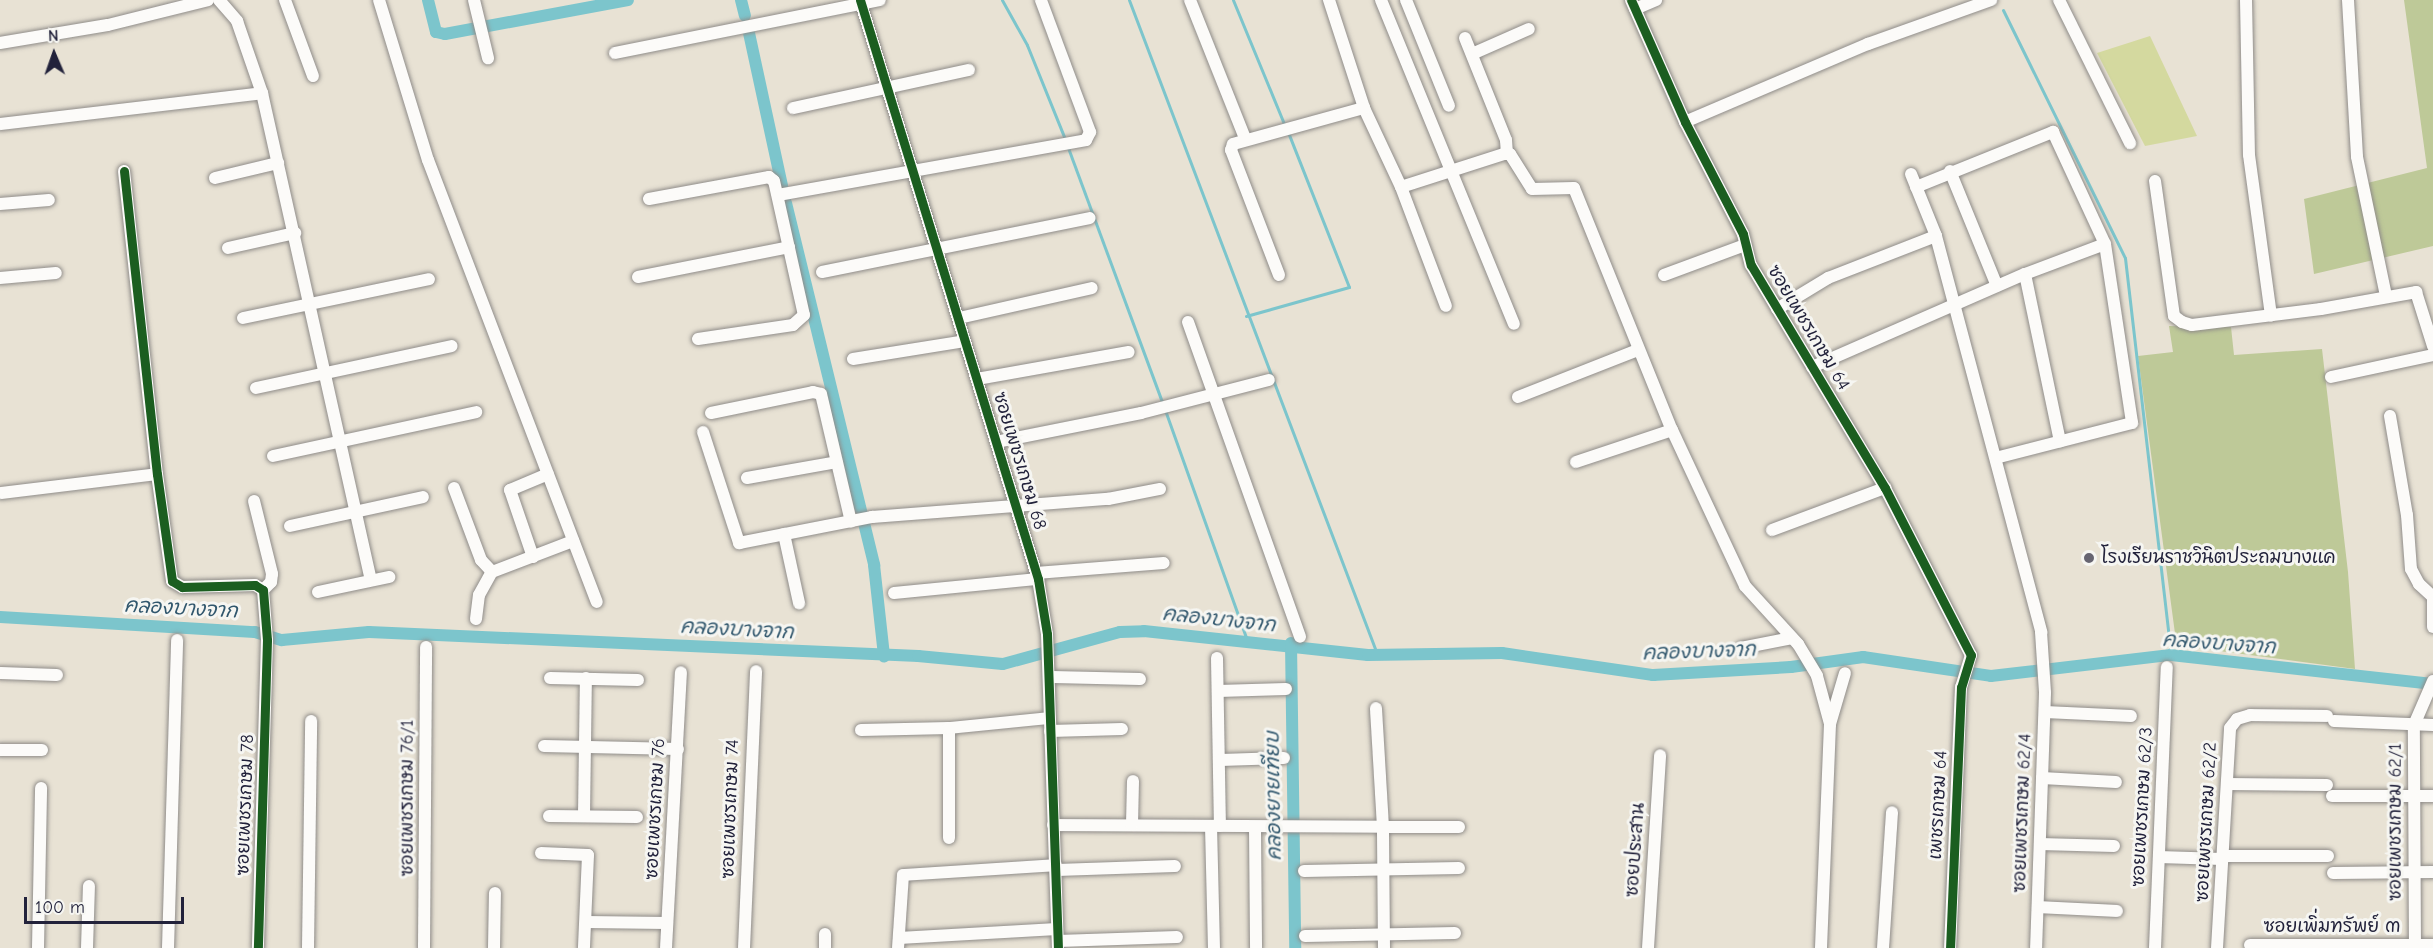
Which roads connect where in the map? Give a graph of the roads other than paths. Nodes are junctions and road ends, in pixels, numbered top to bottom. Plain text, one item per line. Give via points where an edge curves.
1 (208, 0) edge
2 (219, 0) edge
3 (285, 0) edge
4 (379, 0) edge
5 (474, 0) edge
6 (880, 0) edge
7 (1041, 0) edge
8 (1190, 0) edge
9 (1329, 0) edge
10 (1381, 0) edge
11 (1406, 0) edge
12 (1656, 0) edge
13 (1991, 0) edge
14 (2059, 0) edge
15 (2246, 0) edge
16 (2348, 0) edge
17 (861, 2) edge
18 (1633, 5) edge
19 (1529, 29) dead end
20 (1465, 38) dead end
21 (0, 43) edge
22 (615, 53) dead end
23 (1472, 54) junction
24 (488, 58) dead end
25 (969, 70) dead end
26 (313, 76) dead end
27 (889, 87) junction
28 (262, 93) junction
29 (1449, 106) dead end
30 (793, 108) dead end
31 (1364, 108) junction
32 (1685, 122) junction
33 (0, 124) edge
34 (1245, 138) junction
35 (2130, 143) dead end
36 (1507, 154) junction
37 (278, 163) junction
38 (914, 170) junction
39 (1452, 170) junction
40 (124, 171) dead end
41 (1950, 171) junction
42 (1911, 174) dead end
43 (215, 177) dead end
44 (2155, 181) dead end
45 (1401, 187) junction
46 (1916, 187) junction
47 (778, 195) junction
48 (49, 200) dead end
49 (649, 200) dead end
50 (0, 204) edge
51 (1090, 218) dead end
52 (295, 233) junction
53 (1936, 236) junction
54 (1745, 244) junction
55 (2105, 244) junction
56 (789, 247) junction
57 (228, 248) dead end
58 (939, 248) junction
59 (822, 272) dead end
60 (56, 273) dead end
61 (2025, 274) junction
62 (1280, 275) dead end
63 (1664, 275) dead end
64 (638, 277) dead end
65 (0, 278) edge
66 (429, 279) dead end
67 (1997, 286) junction
68 (1092, 288) dead end
69 (2386, 296) junction
70 (310, 303) junction
71 (1955, 305) junction
72 (1446, 306) dead end
73 (1777, 309) junction
74 (2271, 315) junction
75 (243, 318) dead end
76 (958, 318) junction
77 (1188, 322) dead end
78 (1514, 324) dead end
79 (698, 339) dead end
80 (965, 341) junction
81 (452, 346) dead end
82 (2433, 346) edge
83 (1638, 350) junction
84 (1129, 352) dead end
85 (2433, 355) edge
86 (853, 359) dead end
87 (1812, 367) junction
88 (325, 373) junction
89 (2331, 377) dead end
90 (976, 379) junction
91 (1269, 380) dead end
92 (256, 388) dead end
93 (1215, 395) junction
94 (1518, 397) dead end
95 (476, 412) dead end
96 (711, 413) dead end
97 (2390, 416) dead end
98 (1672, 430) junction
99 (703, 432) dead end
100 (340, 441) junction
101 (2060, 441) junction
102 (996, 442) junction
103 (273, 456) dead end
104 (1996, 458) junction
105 (837, 462) junction
106 (1576, 462) dead end
107 (157, 474) junction
108 (548, 474) junction
109 (747, 478) dead end
110 (454, 488) dead end
111 (1885, 488) junction
112 (1160, 489) dead end
113 (1, 493) edge
114 (423, 497) dead end
115 (254, 501) dead end
116 (1016, 507) junction
117 (356, 512) junction
118 (855, 521) junction
119 (290, 526) dead end
120 (1772, 530) dead end
121 (784, 534) junction
122 (573, 541) junction
123 (533, 557) junction
124 (1164, 563) dead end
125 (492, 572) junction
126 (1037, 576) junction
127 (389, 577) dead end
128 (371, 580) junction
129 (263, 590) junction
130 (318, 592) dead end
131 (894, 593) dead end
132 (2433, 597) edge
133 (597, 602) dead end
134 (799, 603) dead end
135 (476, 619) dead end
136 (2433, 627) edge
137 (1300, 637) dead end
138 (177, 640) dead end
139 (1795, 641) junction
140 (426, 647) dead end
141 (1741, 648) dead end
142 (1217, 658) dead end
143 (1971, 666) joint
144 (2168, 667) dead end
145 (756, 671) dead end
146 (681, 672) dead end
147 (0, 673) edge
148 (1048, 673) junction
149 (1845, 673) dead end
150 (57, 675) dead end
151 (550, 678) dead end
152 (586, 678) junction
153 (1140, 679) dead end
154 (638, 680) dead end
155 (1286, 689) dead end
156 (1218, 691) junction
157 (2429, 691) edge
158 (1376, 708) dead end
159 (2045, 712) junction
160 (2131, 716) dead end
161 (1050, 718) junction
162 (311, 721) dead end
163 (1830, 723) junction
164 (2414, 725) junction
165 (2433, 725) edge
166 (949, 728) junction
167 (1122, 729) dead end
168 (861, 730) dead end
169 (1050, 731) junction
170 (543, 747) dead end
171 (586, 749) junction
172 (678, 749) junction
173 (0, 750) edge
174 (42, 750) dead end
175 (1660, 755) dead end
176 (1284, 758) dead end
177 (1219, 760) junction
178 (2042, 777) junction
179 (1133, 780) dead end
180 (2116, 782) dead end
181 (2227, 784) junction
182 (2327, 784) dead end
183 (41, 788) dead end
184 (2332, 796) dead end
185 (2413, 796) junction
186 (2433, 796) edge
187 (1892, 812) dead end
188 (584, 815) junction
189 (549, 816) dead end
190 (637, 817) dead end
191 (1053, 825) junction
192 (1132, 825) junction
193 (1215, 826) junction
194 (1459, 827) dead end
195 (1255, 828) junction
196 (1383, 828) junction
197 (949, 838) dead end
198 (2040, 844) junction
199 (2114, 846) dead end
200 (541, 854) dead end
201 (2328, 856) dead end
202 (2159, 857) junction
203 (2222, 857) junction
204 (1175, 866) dead end
205 (1056, 868) junction
206 (1459, 868) dead end
207 (1383, 870) junction
208 (1304, 872) dead end
209 (2413, 872) junction
210 (2433, 872) edge
211 (2333, 873) dead end
212 (89, 886) dead end
213 (495, 893) dead end
214 (2038, 907) junction
215 (2117, 911) dead end
216 (586, 922) junction
217 (667, 923) junction
218 (1455, 933) dead end
219 (825, 934) dead end
220 (1384, 934) junction
221 (1305, 936) dead end
222 (1177, 937) dead end
223 (1058, 939) edge
224 (899, 943) edge
225 (2250, 945) dead end
226 (2433, 945) edge
227 (2415, 946) edge
228 (38, 948) edge
229 (87, 948) edge
230 (168, 948) edge
231 (258, 948) edge
232 (308, 948) edge
233 (424, 948) edge
234 (494, 948) edge
235 (584, 948) edge
236 (666, 948) edge
237 (744, 948) edge
238 (825, 948) edge
239 (1214, 948) edge
240 (1256, 948) edge
241 (1384, 948) edge
242 (1648, 948) edge
243 (1821, 948) edge
244 (1883, 948) edge
245 (1950, 948) edge
246 (2036, 948) edge
247 (2155, 948) edge
248 (2217, 948) edge

1 - 21 street via 108,25
2 - 28 street via 237,21
3 - 26 street
4 - 108 street via 428,160
5 - 24 street
6 - 17 street
7 - 38 street via 1090,136 1051,147
8 - 34 street
9 - 31 street
10 - 39 street
11 - 29 street
12 - 18 street
13 - 32 street via 1868,44
14 - 35 street
15 - 74 street via 2249,155
16 - 69 street via 2357,157
17 - 22 street
17 - 27 street, ซอยเพชรเกษม 68
18 - 32 street, ซอยเพชรเกษม 64
19 - 23 street
20 - 23 street
23 - 36 street via 1506,140
25 - 27 street
27 - 30 street
27 - 38 street, ซอยเพชรเกษม 68
28 - 33 street
28 - 37 street
31 - 34 street
31 - 45 street
32 - 54 street, ซอยเพชรเกษม 64
34 - 62 street via 1231,150
36 - 39 street
36 - 83 street via 1533,189 1574,188
37 - 43 street
37 - 52 street
38 - 47 street
38 - 58 street, ซอยเพชรเกษม 68
39 - 45 street
39 - 78 street
40 - 107 street
41 - 46 street
41 - 55 street via 2053,132
41 - 67 street
42 - 46 street, ซอยเพชรเกษม 62/4
44 - 74 street via 2174,316 2193,325
45 - 72 street
46 - 53 street, ซอยเพชรเกษม 62/4
47 - 49 street via 769,177
47 - 56 street
48 - 50 street
51 - 58 street
52 - 57 street
52 - 70 street
53 - 71 street, ซอยเพชรเกษม 62/4
53 - 73 street via 1828,278
54 - 63 street
54 - 73 street, ซอยเพชรเกษม 64 via 1751,265
55 - 61 street
55 - 101 street via 2132,423
56 - 64 street
56 - 79 street via 804,315 793,325
58 - 59 street
58 - 76 street, ซอยเพชรเกษม 68
60 - 65 street
61 - 67 street
61 - 101 street
66 - 70 street
67 - 71 street
68 - 76 street
69 - 74 street
69 - 82 street via 2416,292
70 - 75 street
70 - 88 street
71 - 87 street
71 - 104 street, ซอยเพชรเกษม 62/4
73 - 87 street, ซอยเพชรเกษม 64
76 - 80 street, ซอยเพชรเกษม 68
77 - 93 street
80 - 86 street
80 - 90 street, ซอยเพชรเกษม 68
81 - 88 street
83 - 94 street
83 - 98 street
84 - 90 street
85 - 89 street
87 - 111 street, ซอยเพชรเกษม 64
88 - 92 street
88 - 100 street
90 - 102 street, ซอยเพชรเกษม 68
91 - 93 street
93 - 102 street
93 - 137 street
95 - 100 street
96 - 105 street via 813,392 821,394
97 - 132 street via 2407,515 2411,569
98 - 106 street
98 - 139 street via 1745,586
99 - 121 street via 739,543
100 - 103 street
100 - 117 street
101 - 104 street
102 - 116 street, ซอยเพชรเกษม 68
104 - 159 street, ซอยเพชรเกษม 62/4 via 2042,632
105 - 109 street
105 - 118 street
107 - 113 street
107 - 129 street via 172,581 182,587 255,585
108 - 122 street
108 - 123 street via 510,490
110 - 125 street via 481,560
111 - 120 street
111 - 143 street, ซอยเพชรเกษม 64 via 1971,655
112 - 116 street via 1108,499
114 - 117 street
115 - 129 street, ซอยเพชรเกษม 78 via 272,574 272,582
116 - 118 street
116 - 126 street, ซอยเพชรเกษม 68
117 - 119 street
117 - 128 street
118 - 121 street
121 - 134 street
122 - 123 street
122 - 133 street
123 - 125 street
124 - 126 street
125 - 135 street via 479,595
126 - 131 street
126 - 148 street, ซอยเพชรเกษม 68 via 1047,634
127 - 128 street
128 - 130 street
129 - 231 street, ซอยเพชรเกษม 78 via 267,640
132 - 136 street
138 - 230 street via 168,842
139 - 141 street
139 - 163 street via 1817,676
140 - 233 street, ซอยเพชรเกษม 76/1
142 - 156 street
143 - 245 street, เพชรเกษม 64 via 1961,687
144 - 202 street, ซอยเพชรเกษม 62/3
145 - 237 street, ซอยเพชรเกษม 74
146 - 172 street, ซอยเพชรเกษม 76
147 - 150 street
148 - 153 street
148 - 161 street, ซอยเพชรเกษม 68
149 - 163 street
151 - 152 street
152 - 154 street
152 - 171 street
155 - 156 street
156 - 177 street
157 - 164 street, ซอยเพชรเกษม 62/1
158 - 196 street
159 - 160 street
159 - 178 street, ซอยเพชรเกษม 62/4
161 - 166 street
161 - 169 street, ซอยเพชรเกษม 68
162 - 232 street
163 - 243 street
164 - 165 street
164 - 181 street, ซอยเพชรเกษม 62/2 via 2250,715 2237,719 2230,728
164 - 185 street, ซอยเพชรเกษม 62/1
166 - 168 street
166 - 197 street
167 - 169 street
169 - 191 street, ซอยเพชรเกษม 68
170 - 171 street
171 - 172 street
171 - 188 street
172 - 217 street, ซอยเพชรเกษม 76
173 - 174 street
175 - 242 street, ซอยประสาน
176 - 177 street
177 - 193 street
178 - 180 street
178 - 198 street, ซอยเพชรเกษม 62/4
179 - 192 street
181 - 182 street
181 - 203 street, ซอยเพชรเกษม 62/2
183 - 228 street
184 - 185 street
185 - 186 street
185 - 209 street, ซอยเพชรเกษม 62/1
187 - 244 street
188 - 189 street
188 - 190 street
191 - 192 street
191 - 205 street, ซอยเพชรเกษม 68
192 - 193 street
193 - 195 street
193 - 239 street
194 - 196 street
195 - 196 street
195 - 240 street
196 - 207 street
198 - 199 street
198 - 214 street, ซอยเพชรเกษม 62/4
200 - 216 street via 588,855
201 - 203 street
202 - 203 street
202 - 247 street, ซอยเพชรเกษม 62/3
203 - 248 street, ซอยเพชรเกษม 62/2
204 - 205 street
205 - 223 street, ซอยเพชรเกษม 68
205 - 224 street via 903,875
206 - 207 street
207 - 208 street
207 - 220 street
209 - 210 street
209 - 211 street
209 - 227 street, ซอยเพชรเกษม 62/1
212 - 229 street
213 - 234 street
214 - 215 street
214 - 246 street, ซอยเพชรเกษม 62/4
216 - 217 street
216 - 235 street
217 - 236 street, ซอยเพชรเกษม 76
218 - 220 street
219 - 238 street
220 - 221 street
220 - 241 street
222 - 223 street
223 - 224 street
225 - 227 street, ซอยเพิ่มทรัพย์ ๓
226 - 227 street, ซอยเพิ่มทรัพย์ ๓

